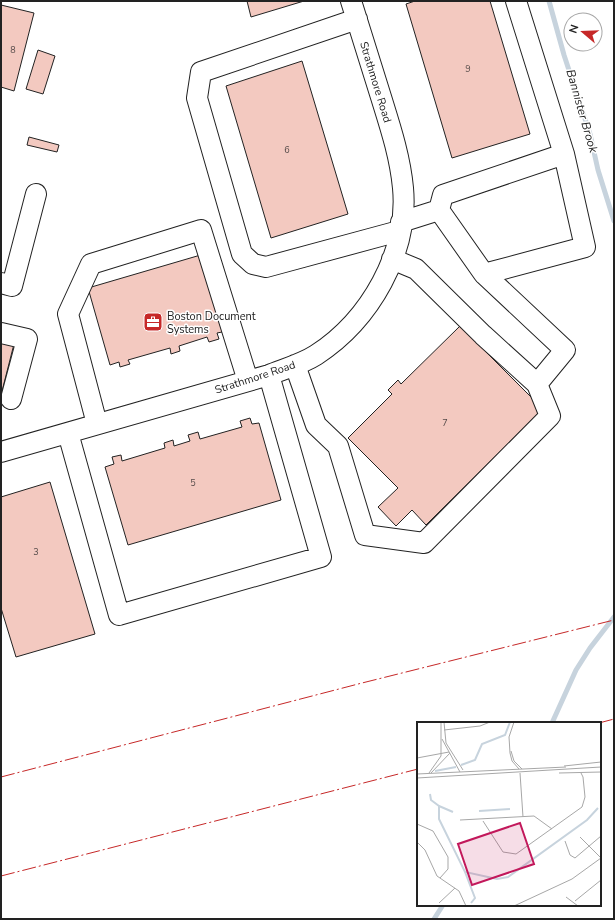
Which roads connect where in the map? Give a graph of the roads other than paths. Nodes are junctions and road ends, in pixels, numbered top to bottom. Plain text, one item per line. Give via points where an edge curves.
1 (516, 1) edge
2 (354, 10) edge
3 (564, 154) junction
4 (36, 194) dead end
5 (439, 210) junction
6 (400, 226) junction
7 (392, 259) junction
8 (484, 274) junction
9 (1, 283) edge
10 (1, 333) edge
11 (294, 365) junction
12 (269, 375) junction
13 (248, 380) junction
14 (537, 384) junction
15 (12, 399) dead end
16 (97, 424) junction
17 (68, 433) junction
18 (1, 452) edge

1 - 3 street
2 - 6 street, Strathmore Road via 398,159 403,188 403,214
2 - 6 street via 201,72 197,98 242,254 253,264 266,267
3 - 5 street via 443,195
3 - 8 street via 586,247
4 - 9 street via 12,286
5 - 6 street
5 - 8 street
6 - 7 street, Strathmore Road
7 - 11 street, Strathmore Road via 380,286 351,325 334,342
7 - 14 street via 416,269
8 - 14 street via 565,350
10 - 15 street via 27,339
11 - 12 street, Strathmore Road
11 - 14 street via 316,425 338,446 365,535 424,543 550,416
12 - 13 street, Strathmore Road
12 - 17 street via 320,558 119,615
13 - 16 street, Strathmore Road
13 - 16 street via 200,230 91,264 68,314
16 - 17 street, Strathmore Road
17 - 18 street, Strathmore Road

